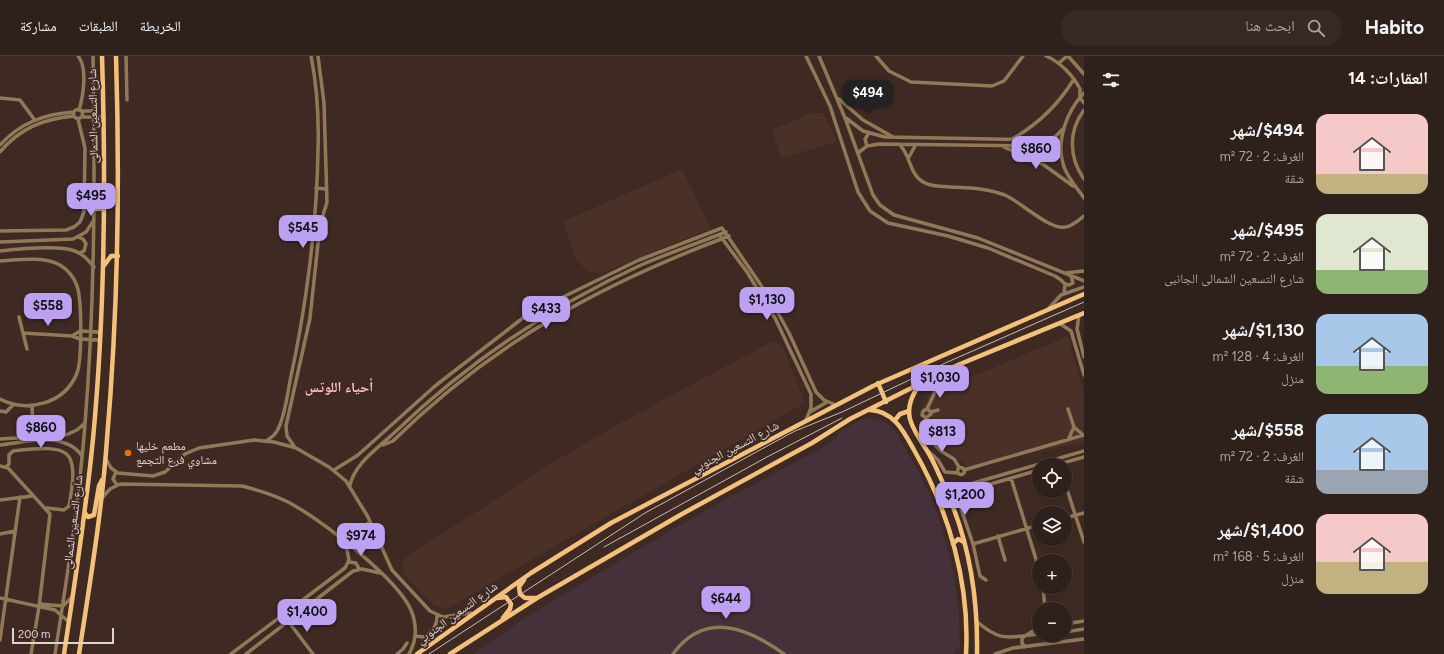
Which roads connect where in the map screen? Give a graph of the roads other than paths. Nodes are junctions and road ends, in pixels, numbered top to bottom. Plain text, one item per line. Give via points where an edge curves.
1 (78, 56) edge
2 (93, 56) edge
3 (102, 56) edge
4 (116, 56) edge
5 (126, 56) edge
6 (311, 56) edge
7 (318, 56) edge
8 (806, 56) edge
9 (819, 56) edge
10 (876, 56) edge
11 (1023, 56) edge
12 (1046, 56) edge
13 (1067, 56) edge
14 (1051, 57) edge
15 (1059, 63) junction
16 (1084, 74) edge
17 (1074, 79) junction
18 (1084, 85) edge
19 (1080, 87) junction
20 (1084, 93) edge
21 (0, 98) edge
22 (837, 98) junction
23 (1080, 98) junction
24 (127, 100) dead end
25 (1084, 103) edge
26 (1084, 110) edge
27 (80, 111) junction
28 (94, 111) junction
29 (74, 114) junction
30 (1084, 115) edge
31 (94, 117) junction
32 (80, 118) junction
33 (104, 118) junction
34 (845, 118) junction
35 (1079, 118) junction
36 (34, 119) junction
37 (1063, 129) junction
38 (869, 133) junction
39 (894, 137) junction
40 (943, 138) junction
41 (1052, 138) junction
42 (1012, 139) junction
43 (899, 144) junction
44 (0, 145) edge
45 (867, 146) junction
46 (915, 146) junction
47 (943, 146) junction
48 (999, 146) junction
49 (1053, 150) junction
50 (0, 152) edge
51 (858, 153) junction
52 (909, 158) junction
53 (1062, 158) junction
54 (1084, 179) edge
55 (316, 188) junction
56 (326, 188) junction
57 (1077, 189) junction
58 (1084, 198) edge
59 (95, 208) junction
60 (104, 208) junction
61 (314, 212) junction
62 (1084, 216) edge
63 (95, 217) junction
64 (322, 218) junction
65 (917, 221) junction
66 (915, 229) junction
67 (716, 230) junction
68 (0, 231) edge
69 (726, 232) junction
70 (720, 235) junction
71 (729, 236) junction
72 (78, 237) junction
73 (723, 239) junction
74 (0, 242) edge
75 (0, 251) edge
76 (79, 253) junction
77 (118, 256) junction
78 (639, 260) junction
79 (0, 261) edge
80 (642, 265) junction
81 (94, 267) junction
82 (102, 269) junction
83 (1084, 271) edge
84 (1062, 272) junction
85 (1071, 276) junction
86 (1084, 281) edge
87 (1065, 284) junction
88 (1084, 287) edge
89 (1064, 294) junction
90 (1084, 294) edge
91 (1048, 308) junction
92 (1081, 314) edge
93 (19, 317) dead end
94 (1059, 323) junction
95 (80, 332) junction
96 (91, 332) junction
97 (100, 332) junction
98 (23, 333) junction
99 (72, 336) junction
100 (80, 339) junction
101 (91, 340) junction
102 (100, 340) junction
103 (27, 349) dead end
104 (1084, 357) edge
105 (1084, 375) edge
106 (878, 383) junction
107 (920, 383) junction
108 (950, 384) dead end
109 (0, 400) edge
110 (827, 402) junction
111 (886, 402) junction
112 (13, 404) junction
113 (838, 405) junction
114 (32, 406) junction
115 (927, 409) junction
116 (1068, 409) dead end
117 (868, 410) junction
118 (938, 410) dead end
119 (909, 411) junction
120 (0, 412) edge
121 (810, 412) junction
122 (931, 412) junction
123 (926, 418) junction
124 (806, 420) junction
125 (895, 420) junction
126 (85, 423) junction
127 (1074, 427) junction
128 (60, 435) junction
129 (1083, 435) edge
130 (33, 436) junction
131 (0, 439) edge
132 (1068, 440) junction
133 (60, 441) junction
134 (266, 441) junction
135 (0, 445) edge
136 (382, 445) junction
137 (296, 448) junction
138 (926, 450) junction
139 (1082, 452) edge
140 (82, 456) junction
141 (1083, 457) edge
142 (105, 458) junction
143 (1072, 461) edge
144 (0, 466) edge
145 (6, 467) junction
146 (959, 467) junction
147 (334, 470) junction
148 (964, 470) junction
149 (116, 472) junction
150 (1032, 472) edge
151 (958, 473) junction
152 (1011, 478) junction
153 (103, 479) junction
154 (117, 485) junction
155 (350, 485) junction
156 (965, 485) junction
157 (946, 491) junction
158 (967, 491) junction
159 (956, 494) junction
160 (32, 496) junction
161 (949, 496) junction
162 (20, 497) junction
163 (1069, 498) edge
164 (0, 500) edge
165 (100, 500) junction
166 (47, 508) junction
167 (85, 513) junction
168 (1084, 513) edge
169 (1074, 515) junction
170 (957, 519) junction
171 (370, 522) junction
172 (947, 524) junction
173 (1032, 527) edge
174 (1026, 529) junction
175 (15, 532) junction
176 (0, 534) edge
177 (998, 536) junction
178 (964, 542) junction
179 (1084, 542) edge
180 (347, 543) junction
181 (953, 544) junction
182 (973, 544) junction
183 (1034, 554) edge
184 (1005, 560) dead end
185 (349, 562) junction
186 (359, 569) junction
187 (531, 572) junction
188 (383, 574) junction
189 (986, 580) dead end
190 (72, 597) junction
191 (0, 598) edge
192 (537, 598) junction
193 (494, 599) junction
194 (7, 600) junction
195 (38, 605) junction
196 (63, 606) junction
197 (294, 606) junction
198 (61, 613) junction
199 (299, 613) junction
200 (471, 614) junction
201 (437, 616) junction
202 (288, 621) junction
203 (501, 621) junction
204 (976, 621) junction
205 (1084, 621) edge
206 (68, 622) junction
207 (1072, 623) edge
208 (1084, 629) edge
209 (1072, 631) edge
210 (1032, 632) edge
211 (1032, 635) edge
212 (415, 636) junction
213 (1025, 636) junction
214 (1084, 639) edge
215 (0, 640) edge
216 (407, 643) dead end
217 (1025, 647) junction
218 (31, 654) edge
219 (55, 654) edge
220 (64, 654) edge
221 (79, 654) edge
222 (231, 654) edge
223 (246, 654) edge
224 (313, 654) edge
225 (397, 654) edge
226 (409, 654) edge
227 (417, 654) edge
228 (450, 654) edge
229 (672, 654) edge
230 (784, 654) edge
231 (966, 654) edge
232 (977, 654) edge
233 (995, 654) edge

1 - 27 street via 84,87
2 - 28 street
3 - 33 main road, شارع التسعين الشمالى
4 - 77 main road, شارع التسعين الشمالى
5 - 24 street
6 - 55 street via 318,120
7 - 56 street via 324,102
8 - 66 street via 830,106 864,204 872,213 888,223
9 - 22 street
10 - 11 street via 889,71 911,82 992,86 1004,81
12 - 14 street
13 - 15 street
13 - 16 street
14 - 15 street
15 - 17 street
17 - 19 street
17 - 42 street via 1062,98 1047,114 1031,128
18 - 19 street
19 - 23 street
20 - 23 street
21 - 36 street via 20,100
22 - 34 street
22 - 39 street via 863,120
23 - 25 street
23 - 37 street via 1071,110
26 - 35 street
27 - 28 street
27 - 29 street
27 - 32 street
28 - 31 street
29 - 32 street
29 - 36 street via 47,115
29 - 50 street via 36,123 20,132
30 - 35 street
31 - 32 street
31 - 33 street
31 - 59 street
32 - 68 street via 85,148 84,212 80,222 66,230
33 - 60 main road, شارع التسعين الشمالى
34 - 38 street
34 - 51 street
35 - 54 street via 1072,138 1072,149 1074,160
36 - 44 street
37 - 41 street
37 - 53 street
38 - 39 street
38 - 45 street via 865,139
39 - 40 street
40 - 42 street
40 - 47 street
41 - 42 street
41 - 49 street via 1055,143
43 - 45 street
43 - 46 street
43 - 52 street
45 - 51 street
46 - 47 street
46 - 52 street
47 - 48 street
48 - 49 street via 1043,146
48 - 57 street via 1039,162
49 - 53 street
51 - 65 street via 878,202 891,213
52 - 62 street via 915,174 923,182 934,186 984,189 1004,195 1023,204 1054,226 1067,227
53 - 57 street via 1066,171
55 - 56 street
55 - 61 street
56 - 64 street via 327,202
57 - 58 street
59 - 60 main road
59 - 63 street
60 - 82 main road, شارع التسعين الشمالى
61 - 64 street
61 - 134 street via 307,286 292,371 279,426 274,435
63 - 72 street via 88,229
63 - 81 street
64 - 137 street via 310,318 286,426 289,441
65 - 66 street
65 - 84 street via 989,242
66 - 87 street via 988,248 1055,276
67 - 69 street via 722,228
67 - 70 street
67 - 78 street
69 - 70 street
69 - 71 street
70 - 73 street
70 - 80 street
71 - 73 street
71 - 110 street via 771,300 816,392
72 - 74 street via 67,240
72 - 76 street via 86,244 84,251
73 - 121 street via 747,272 784,336 811,394
73 - 136 street via 647,269 553,316 476,369 393,441
75 - 76 street via 67,249
76 - 81 street
77 - 82 main road via 110,256
77 - 142 main road, شارع التسعين الشمالى
78 - 80 street
78 - 147 street via 528,314 435,386 358,455
79 - 95 street via 45,260 67,271 79,292
80 - 136 street via 582,294 519,333 456,380
81 - 96 street
82 - 97 main road, شارع التسعين الشمالى
83 - 84 street
84 - 85 street
85 - 86 street
85 - 87 street via 1073,283
87 - 89 street
88 - 89 street
89 - 91 street
90 - 91 main road, شارع التسعين الجنوبي
91 - 106 main road, شارع التسعين الجنوبي
92 - 94 main road
92 - 104 street via 1077,329
93 - 98 street
94 - 105 street via 1071,331
94 - 107 main road via 952,367
95 - 96 street
95 - 99 street
95 - 100 street
96 - 97 street
96 - 101 street
97 - 102 main road, شارع التسعين الشمالى
98 - 99 street
98 - 103 street
99 - 100 street
100 - 101 street
100 - 114 street via 79,365 72,382 51,401
101 - 102 street
101 - 126 street
102 - 167 main road, شارع التسعين الشمالى
106 - 111 main road
106 - 113 main road, شارع التسعين الجنوبي
107 - 111 main road
107 - 119 main road via 912,396
108 - 115 street via 935,392
109 - 112 street
110 - 113 street
110 - 121 street
111 - 117 main road
112 - 114 street
112 - 120 street via 6,412
113 - 124 main road, شارع التسعين الجنوبي
114 - 130 street
115 - 122 street
115 - 123 street via 922,413
116 - 127 street
117 - 125 main road via 884,413
117 - 192 main road
118 - 122 street
119 - 125 main road via 900,414
119 - 138 main road via 913,428
121 - 124 street
122 - 123 street
123 - 146 street via 935,445 954,459
124 - 187 main road, شارع التسعين الجنوبي via 611,523
125 - 172 main road via 923,466
126 - 128 street via 72,433
126 - 140 street
127 - 129 street
127 - 132 street
128 - 130 street
128 - 133 street
129 - 132 street
130 - 131 street
132 - 148 street
133 - 135 street
133 - 140 street via 71,445
134 - 137 street
134 - 149 street via 247,440 199,448 185,454 165,472 156,476 123,475
136 - 155 street via 358,467
137 - 147 street
138 - 151 street via 938,460 945,472
138 - 157 main road
139 - 141 street
139 - 156 street
140 - 196 street
141 - 143 street
142 - 149 street
142 - 153 main road, شارع التسعين الشمالى
144 - 145 street
145 - 160 street
145 - 166 street via 9,464 9,454 13,451 57,448 67,453 73,464 69,506 64,510
146 - 148 street
146 - 151 street
147 - 155 street
148 - 151 street via 963,474
149 - 154 street via 114,479
150 - 152 street
152 - 158 street
152 - 174 street
153 - 165 main road, شارع التسعين الشمالى
153 - 167 main road via 99,486 94,515 89,518
154 - 165 street via 107,491
154 - 180 street via 235,486 252,489 271,494 298,508
155 - 171 street
156 - 157 street
156 - 158 street
157 - 161 main road
158 - 159 street
159 - 161 street
159 - 182 street
160 - 162 street
160 - 166 street
161 - 170 main road
162 - 164 street
162 - 175 street
163 - 169 street
165 - 221 main road, شارع التسعين الشمالى
166 - 195 street via 50,517
167 - 190 main road, شارع التسعين الشمالى
168 - 169 street
169 - 179 street
170 - 172 main road via 954,525
170 - 178 main road
171 - 180 street
171 - 201 street via 394,574
172 - 181 main road
173 - 174 street
174 - 177 street
174 - 183 street
175 - 176 street
175 - 194 street
177 - 182 street
177 - 184 street
178 - 181 main road via 958,539
178 - 204 main road via 972,581
180 - 185 street
180 - 188 street
181 - 231 main road via 963,594
182 - 189 street via 980,576
185 - 186 street via 356,563
185 - 197 street via 345,568
186 - 188 street
186 - 199 street via 351,572
187 - 192 main road via 520,585 519,592 525,598
187 - 193 main road, شارع التسعين الجنوبي
188 - 212 street via 408,605 414,621
190 - 196 street
190 - 206 main road, شارع التسعين الشمالى
191 - 194 street
192 - 203 main road
193 - 200 main road, شارع التسعين الجنوبي
193 - 203 main road via 504,597 511,604
194 - 195 street
194 - 215 street
195 - 196 street
195 - 198 street
195 - 218 street
196 - 198 street
197 - 199 street
197 - 222 street
198 - 206 street
198 - 219 street
199 - 202 street
200 - 201 street
200 - 227 main road, شارع التسعين الجنوبي
201 - 212 street via 433,630 424,637
202 - 223 street
202 - 224 street
203 - 228 main road
204 - 213 street via 997,636
204 - 232 main road
205 - 207 street
206 - 220 main road, شارع التسعين الشمالى
208 - 209 street
210 - 213 street
211 - 213 street
212 - 226 street
213 - 217 street via 1022,641
214 - 217 street
216 - 225 street
217 - 233 street
229 - 230 street via 683,642 695,635 727,627 753,634

